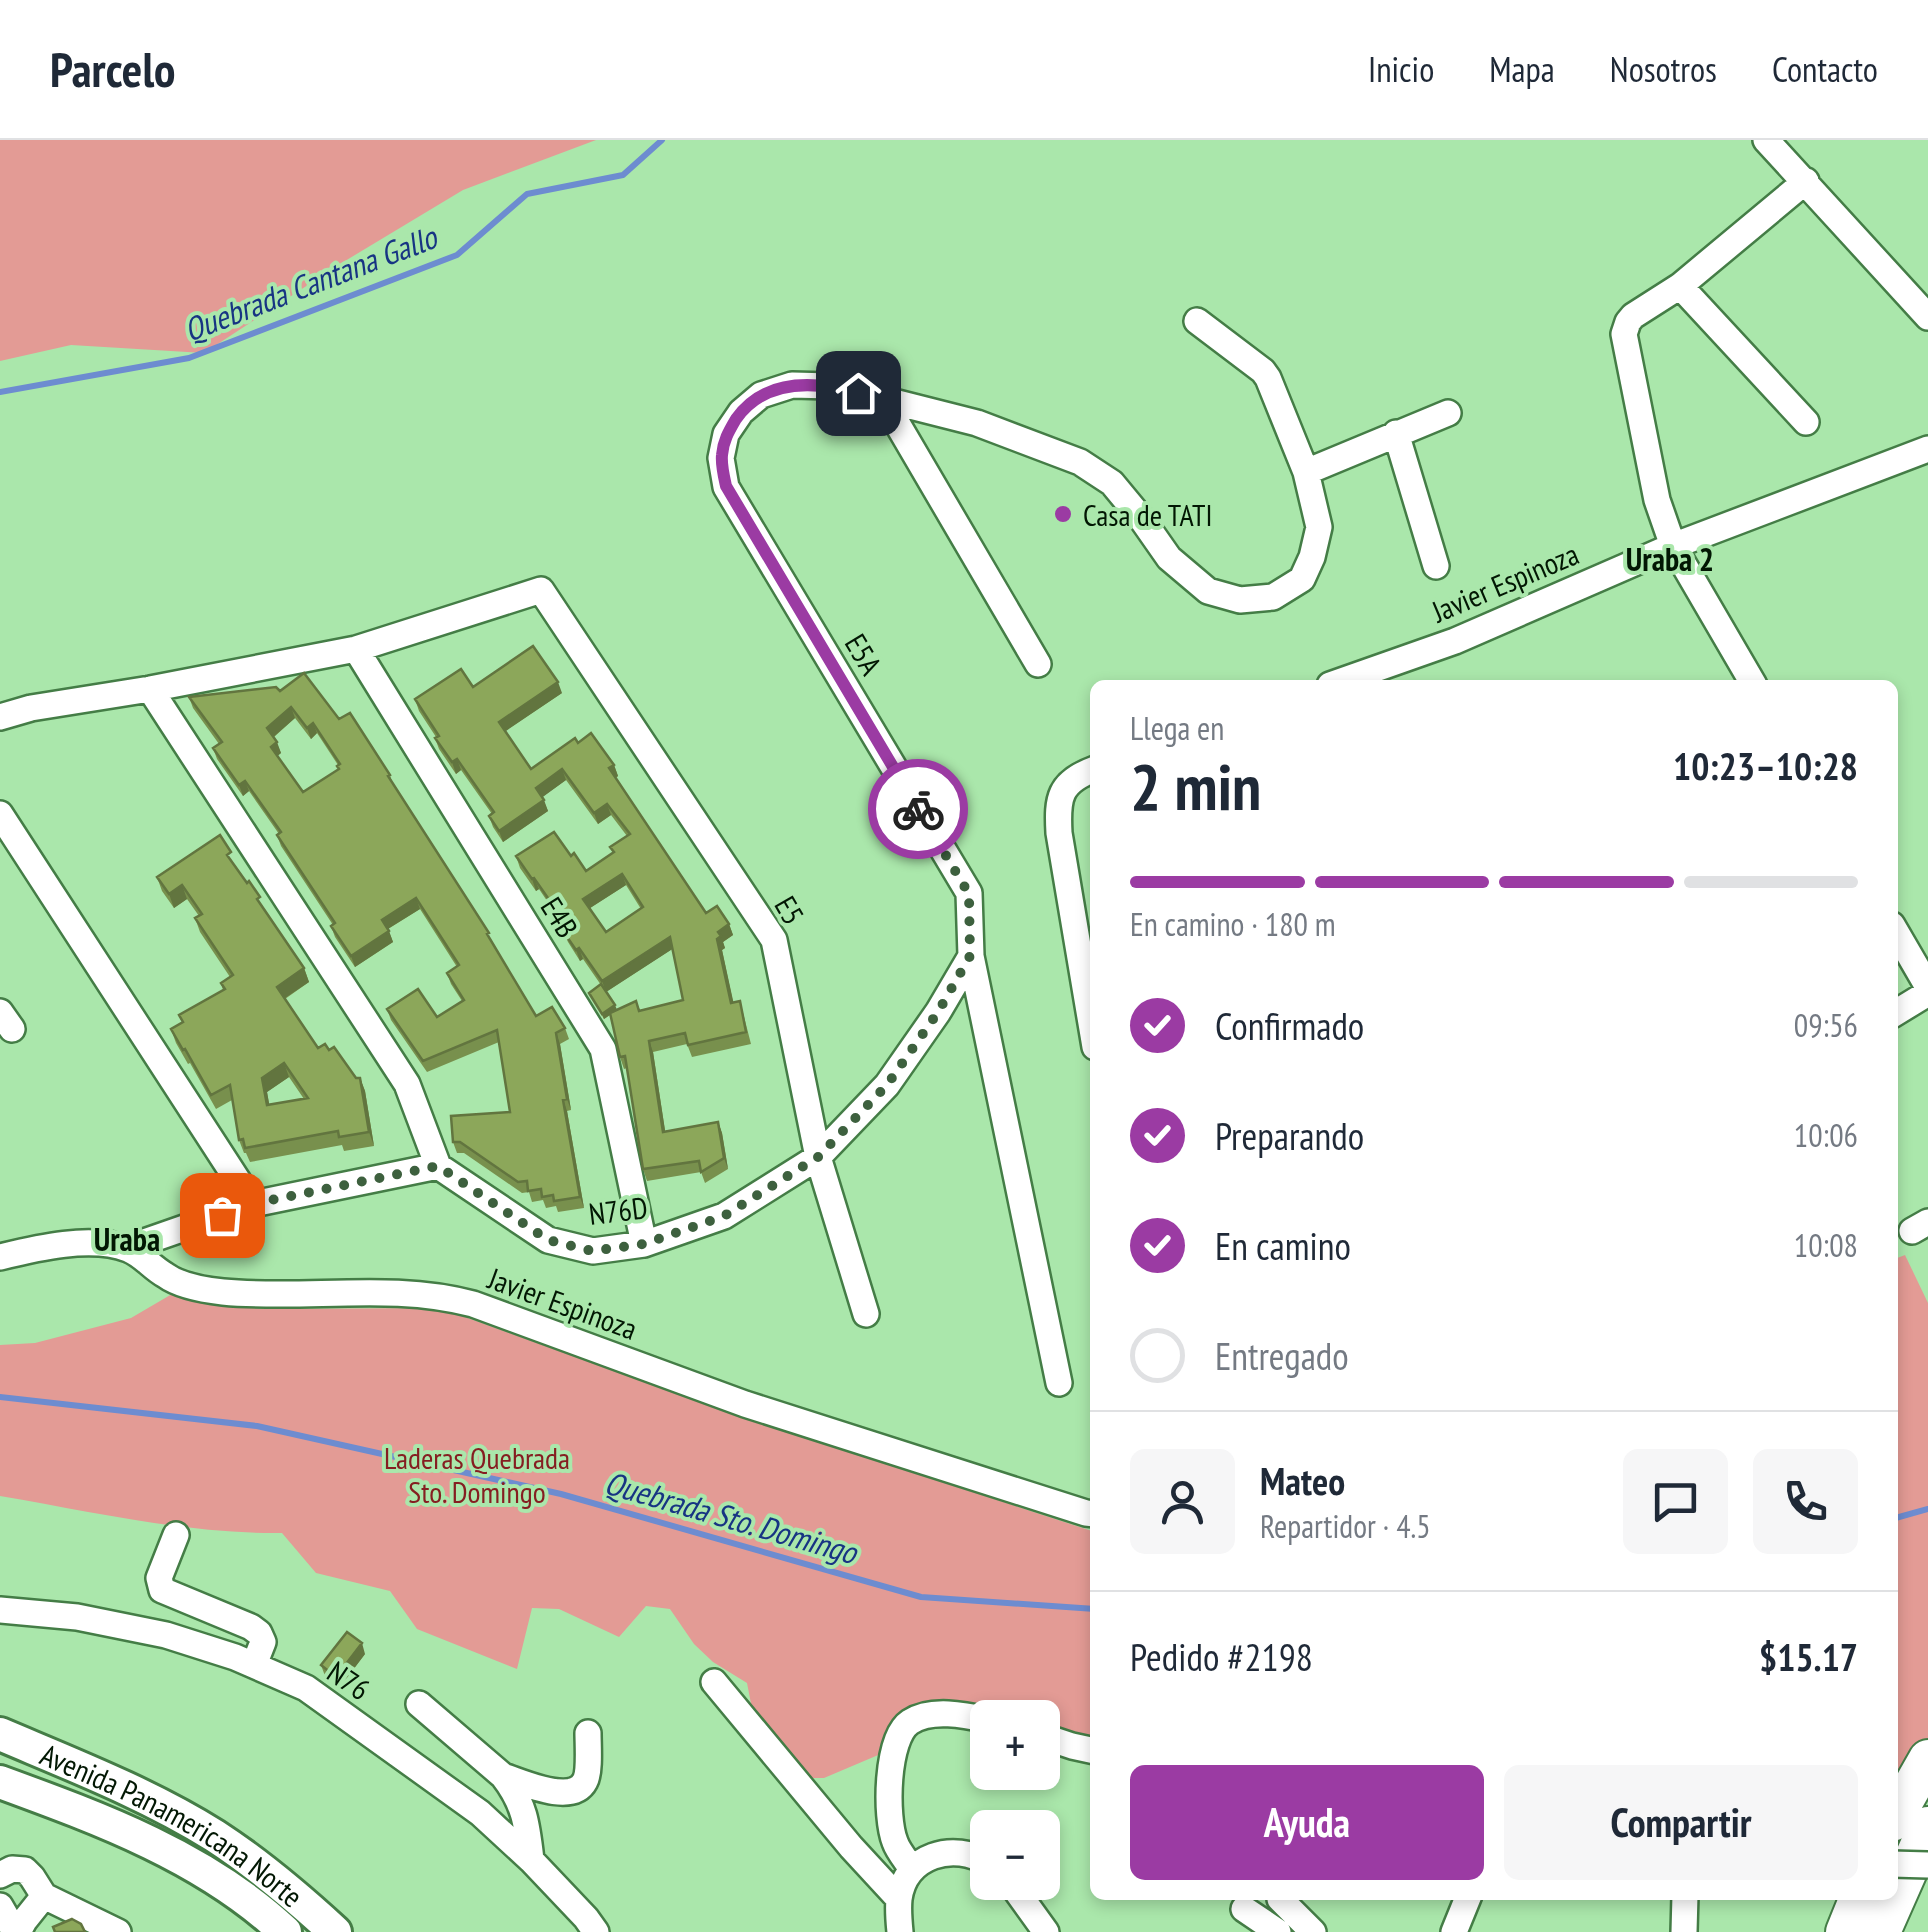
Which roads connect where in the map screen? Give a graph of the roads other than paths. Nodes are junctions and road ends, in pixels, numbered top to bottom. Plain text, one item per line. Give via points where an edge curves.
1 (1766, 140) edge
2 (1806, 181) junction
3 (1680, 286) junction
4 (1928, 317) edge
5 (1197, 321) dead end
6 (884, 400) junction
7 (1448, 413) dead end
8 (1806, 422) dead end
9 (1396, 433) junction
10 (1928, 449) edge
11 (1306, 472) junction
12 (1673, 546) junction
13 (1436, 566) dead end
14 (356, 649) junction
15 (1038, 664) dead end
16 (1344, 680) edge
17 (1751, 680) edge
18 (150, 689) junction
19 (0, 716) edge
20 (1090, 771) edge
21 (0, 814) edge
22 (1898, 936) edge
23 (970, 956) junction
24 (1928, 990) edge
25 (1898, 1011) edge
26 (1090, 1016) edge
27 (818, 1157) junction
28 (438, 1166) junction
29 (252, 1204) junction
30 (644, 1244) junction
31 (126, 1248) junction
32 (0, 1257) edge
33 (866, 1314) dead end
34 (1060, 1383) dead end
35 (1090, 1514) edge
36 (176, 1535) dead end
37 (0, 1610) edge
38 (254, 1665) junction
39 (714, 1682) dead end
40 (419, 1704) dead end
41 (970, 1716) edge
42 (588, 1733) dead end
43 (0, 1734) edge
44 (1060, 1742) edge
45 (1090, 1750) edge
46 (1928, 1760) edge
47 (503, 1776) junction
48 (0, 1782) edge
49 (1898, 1812) edge
50 (1928, 1826) edge
51 (970, 1854) edge
52 (532, 1860) junction
53 (1898, 1864) edge
54 (1928, 1864) edge
55 (912, 1869) junction
56 (0, 1876) edge
57 (1898, 1894) edge
58 (44, 1896) junction
59 (899, 1899) junction
60 (1023, 1900) edge
61 (1282, 1900) edge
62 (1467, 1900) edge
63 (1685, 1900) edge
64 (1858, 1900) edge
65 (1895, 1900) edge
66 (0, 1906) edge
67 (1244, 1909) dead end
68 (17, 1932) edge
69 (118, 1932) edge
70 (286, 1932) edge
71 (335, 1932) edge
72 (596, 1932) edge
73 (900, 1932) edge
74 (1046, 1932) edge
75 (1278, 1932) edge
76 (1313, 1932) edge
77 (1454, 1932) edge
78 (1684, 1932) edge
79 (1846, 1932) edge
80 (1881, 1932) edge

1 - 2 street
2 - 3 street
2 - 4 street
3 - 8 street
3 - 12 street via 1625,328 1658,505
5 - 11 street via 1263,371
6 - 11 street via 977,423 1080,462 1112,483 1169,558 1208,591 1240,600 1273,597 1302,579 1318,527
6 - 15 street
6 - 23 street, E5A via 792,384 761,394 726,434 721,458 726,486 969,894
7 - 9 street
9 - 11 street
9 - 13 street
10 - 12 street, Javier Espinoza
12 - 16 street, Javier Espinoza
12 - 17 street
14 - 18 street
14 - 27 street, E5 via 541,590 774,940
14 - 30 street, E4B via 603,1049
18 - 19 street
18 - 28 street via 407,1084
20 - 26 street via 1063,790 1058,810
21 - 29 street
22 - 24 street
23 - 27 street, N76D via 887,1085
23 - 34 street, E5A
24 - 25 street
27 - 30 street, N76D via 724,1216
27 - 33 street, E5
28 - 29 street
28 - 30 street, N76D via 548,1240 592,1251
29 - 31 street
31 - 32 street via 98,1242
31 - 35 street, Javier Espinoza via 165,1276 222,1292 420,1294 474,1304 745,1404
36 - 38 street via 159,1578 162,1590 251,1626 263,1642
37 - 38 street, N76 via 77,1616 166,1635
38 - 52 street, N76 via 306,1688 452,1790
39 - 59 street
40 - 47 street
41 - 55 street via 920,1717 898,1736 892,1826
42 - 47 street via 587,1780 580,1787 553,1792
43 - 71 main road, Avenida Panamericana Norte via 125,1788 214,1836
44 - 45 street
46 - 49 highway
47 - 52 street via 526,1815
48 - 70 main road, Avenida Panamericana Norte via 198,1866
50 - 57 highway
51 - 55 street via 934,1854
52 - 72 street, N76
53 - 54 street, bridge
55 - 59 street
56 - 58 street via 24,1870
58 - 68 street
58 - 69 street
59 - 73 street
60 - 74 street
61 - 76 street
62 - 77 street
63 - 78 street
64 - 79 highway
65 - 80 highway
66 - 68 street
67 - 75 street

